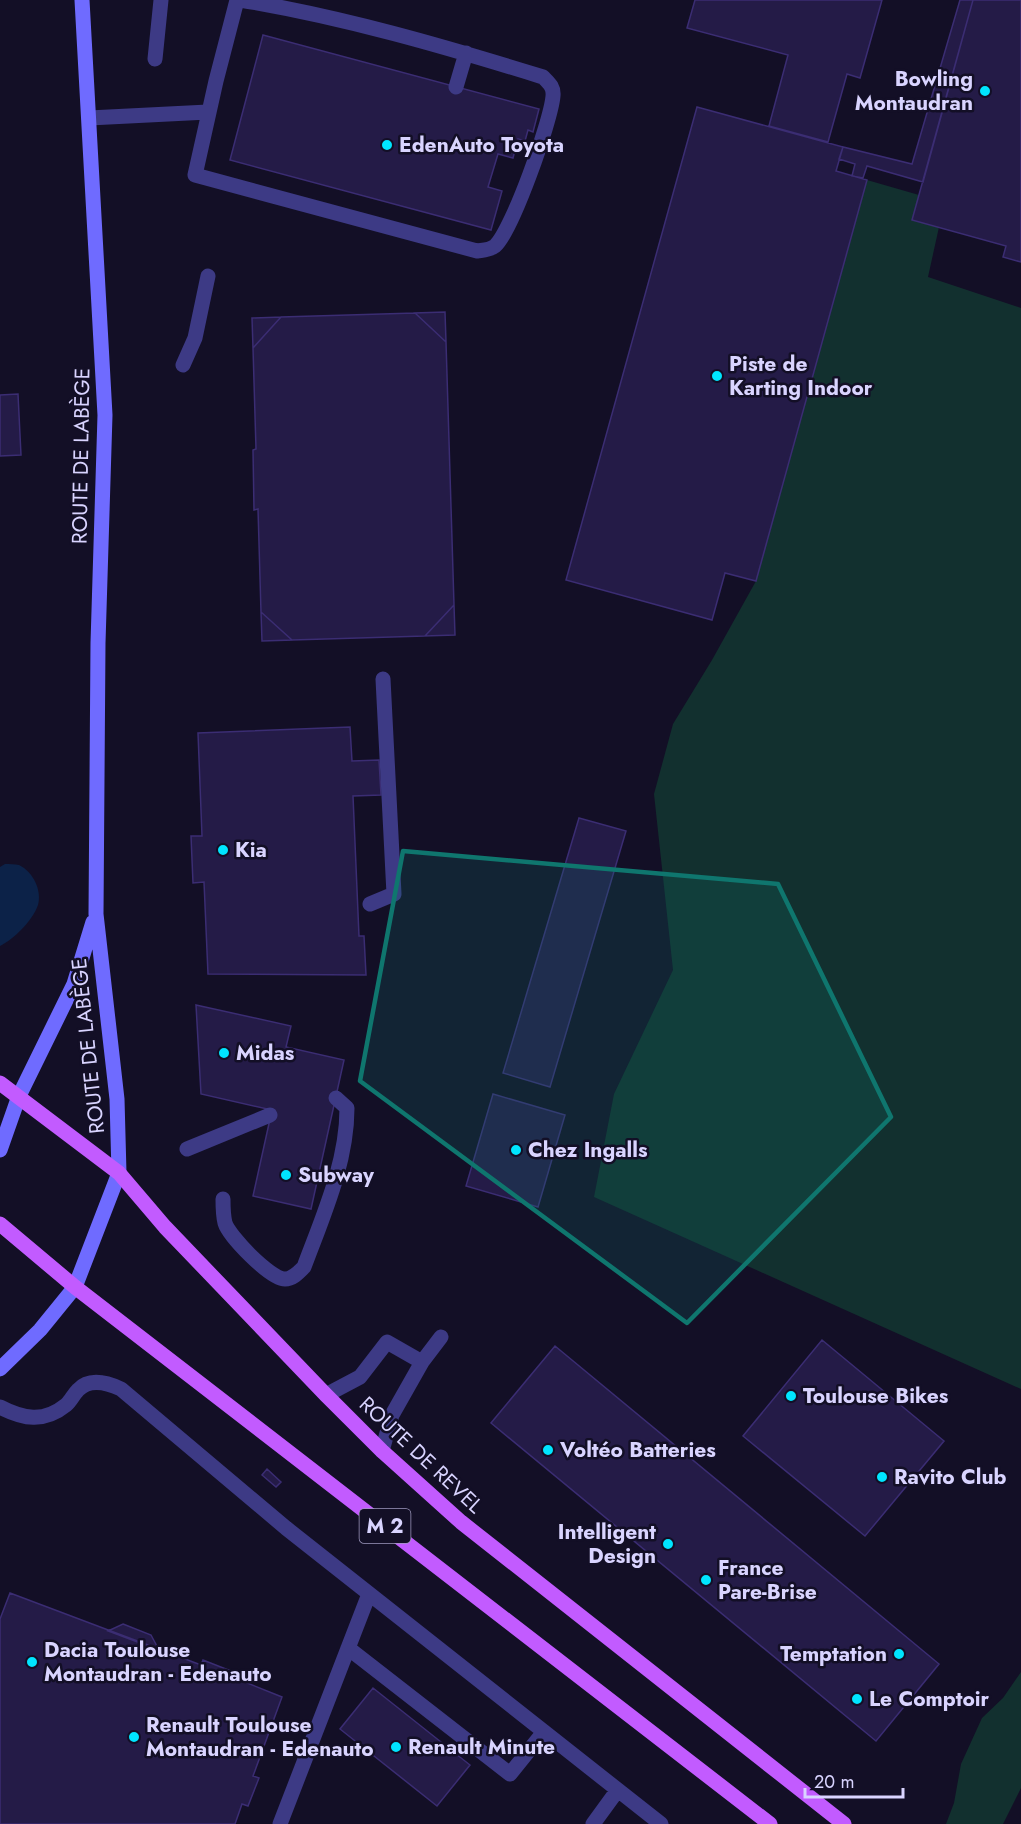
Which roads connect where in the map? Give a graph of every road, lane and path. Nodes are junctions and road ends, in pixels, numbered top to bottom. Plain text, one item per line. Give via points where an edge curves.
1 (82, 0) edge
2 (161, 0) edge
3 (239, 0) edge
4 (466, 53) junction
5 (155, 59) dead end
6 (456, 87) dead end
7 (208, 112) junction
8 (89, 118) junction
9 (208, 276) dead end
10 (183, 365) dead end
11 (384, 679) dead end
12 (370, 904) dead end
13 (96, 914) junction
14 (0, 1083) edge
15 (19, 1096) junction
16 (336, 1098) dead end
17 (270, 1115) dead end
18 (187, 1149) dead end
19 (0, 1150) edge
20 (119, 1173) junction
21 (223, 1199) dead end
22 (0, 1224) edge
23 (75, 1287) junction
24 (441, 1337) dead end
25 (422, 1362) junction
26 (0, 1369) edge
27 (326, 1395) junction
28 (0, 1407) edge
29 (382, 1451) junction
30 (369, 1594) junction
31 (348, 1648) junction
32 (543, 1732) junction
33 (617, 1791) junction
34 (280, 1824) edge
35 (593, 1824) edge
36 (661, 1824) edge
37 (770, 1824) edge
38 (844, 1824) edge

1 - 8 main road, ROUTE DE LABÈGE
2 - 5 lane
3 - 4 lane via 288,8
3 - 7 lane
4 - 6 lane
4 - 7 lane via 543,77 552,85 553,95 539,148 505,234 493,248 477,251 195,175
7 - 8 lane
8 - 13 main road, ROUTE DE LABÈGE via 105,415
9 - 10 lane via 195,338
11 - 12 lane via 394,894
13 - 15 main road, ROUTE DE LABÈGE via 74,984
13 - 20 main road, ROUTE DE LABÈGE via 117,1099
14 - 15 main road, ROUTE DE REVEL
15 - 19 main road, ROUTE DE LABÈGE
15 - 20 main road, ROUTE DE REVEL
16 - 21 lane via 346,1108 347,1128 335,1180 304,1267 296,1275 285,1279 271,1274 246,1250 225,1224
17 - 18 lane
20 - 23 main road
20 - 27 main road, ROUTE DE REVEL / M 2 via 165,1227
22 - 23 main road
23 - 26 main road via 40,1330
23 - 37 main road, M 2
24 - 25 lane
25 - 27 lane via 387,1342 360,1377
25 - 29 lane via 392,1415
27 - 29 main road, ROUTE DE REVEL / M 2
28 - 30 lane via 18,1416 37,1418 57,1412 79,1388 94,1382 121,1389
29 - 38 main road, ROUTE DE REVEL / M 2 via 461,1522
30 - 31 lane
30 - 32 lane
31 - 32 lane via 510,1774
31 - 34 lane
32 - 33 lane
33 - 35 lane
33 - 36 lane

